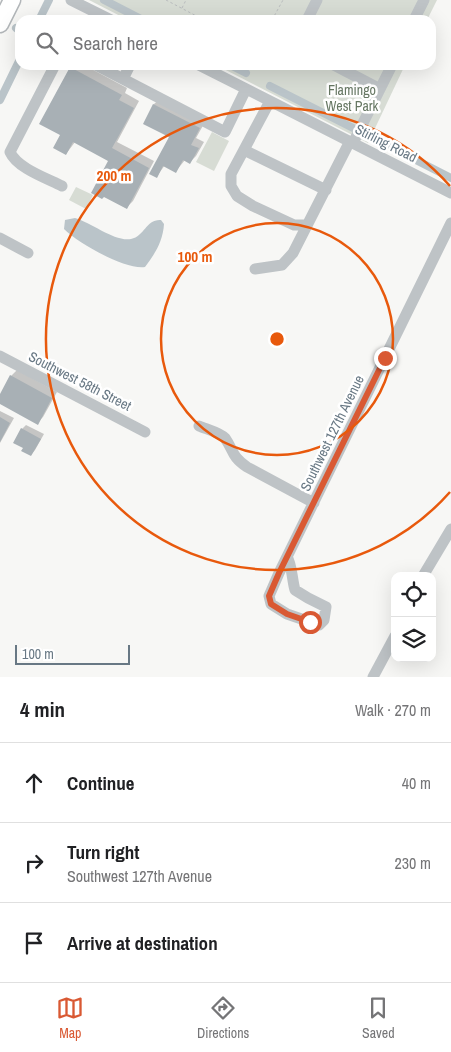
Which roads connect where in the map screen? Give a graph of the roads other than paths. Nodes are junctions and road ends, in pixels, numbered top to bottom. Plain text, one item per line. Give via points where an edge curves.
1 (12, 0) edge
2 (317, 0) edge
3 (424, 0) edge
4 (75, 1) edge
5 (102, 15) edge
6 (310, 15) edge
7 (416, 15) edge
8 (0, 24) edge
9 (52, 70) edge
10 (106, 70) edge
11 (128, 70) edge
12 (209, 70) edge
13 (344, 70) edge
14 (390, 70) edge
15 (123, 79) junction
16 (246, 89) junction
17 (380, 89) junction
18 (270, 101) junction
19 (352, 142) junction
20 (244, 150) junction
21 (62, 186) dead end
22 (326, 190) junction
23 (451, 193) edge
24 (451, 224) edge
25 (307, 225) junction
26 (0, 238) edge
27 (28, 253) dead end
28 (255, 269) dead end
29 (0, 356) edge
30 (199, 426) dead end
31 (145, 432) dead end
32 (314, 503) junction
33 (451, 529) edge
34 (287, 557) junction
35 (425, 572) edge
36 (391, 643) edge
37 (373, 677) edge

1 - 8 highway
2 - 6 street
3 - 7 street
4 - 5 street
9 - 21 street via 10,152 19,164
10 - 15 street
11 - 15 street
12 - 16 street, Stirling Road
13 - 17 street
14 - 17 street
15 - 16 street via 225,132
16 - 18 street, Stirling Road
17 - 19 street
18 - 19 street, Stirling Road
18 - 20 street
19 - 22 street
19 - 23 street, Stirling Road
20 - 22 street
20 - 25 street via 231,174 231,186 237,196 294,224
22 - 25 street
24 - 32 street, Southwest 127th Avenue
25 - 28 street via 282,265
26 - 27 street
29 - 31 street, Southwest 58th Street
30 - 32 street via 225,438 237,460 247,467
32 - 34 street, Southwest 127th Avenue
33 - 35 street
34 - 34 street, Southwest 127th Avenue via 269,596 271,604 287,614 319,625 324,620 326,606 295,590
36 - 37 street

